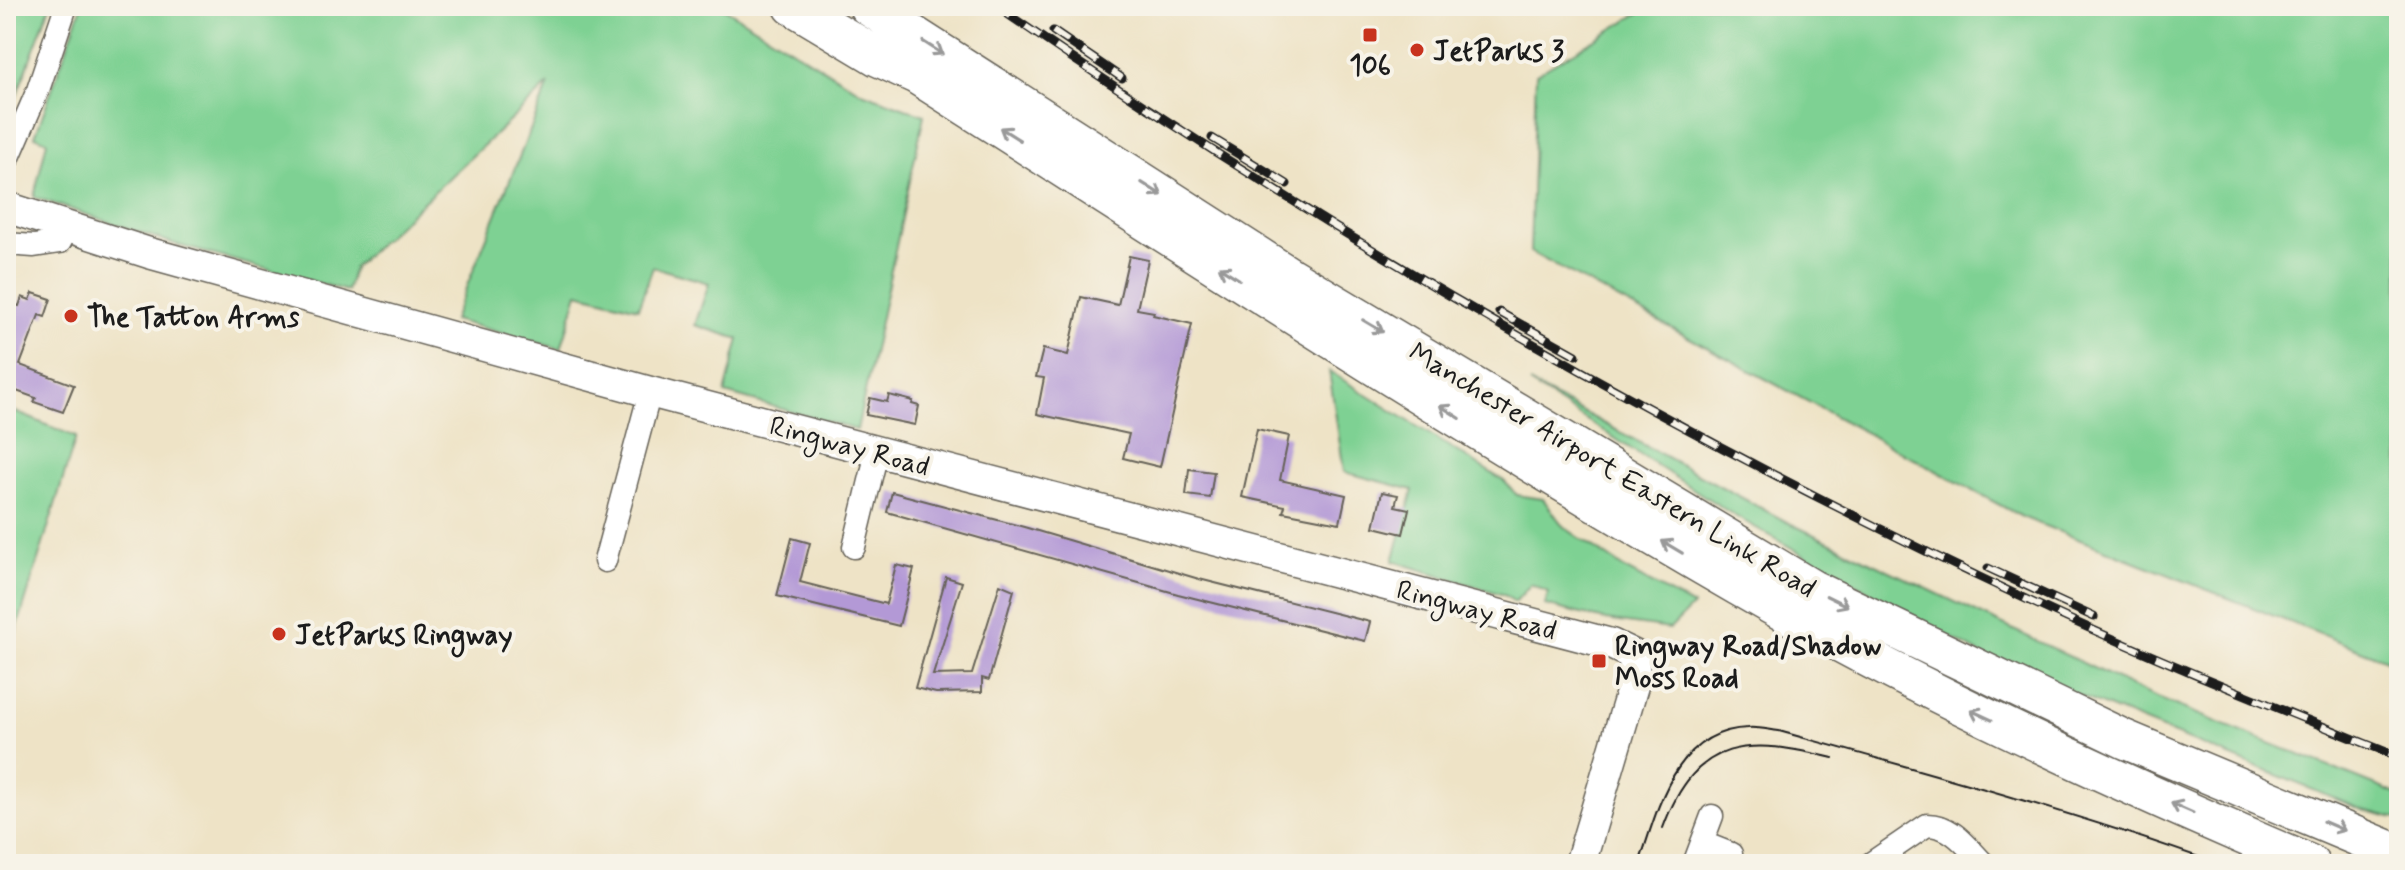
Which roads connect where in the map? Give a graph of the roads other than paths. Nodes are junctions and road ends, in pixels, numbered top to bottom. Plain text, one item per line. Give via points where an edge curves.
1 (66, 6) edge
2 (793, 6) edge
3 (868, 6) edge
4 (6, 164) edge
5 (6, 207) edge
6 (68, 227) junction
7 (6, 244) edge
8 (650, 392) junction
9 (877, 452) junction
10 (854, 547) dead end
11 (605, 561) dead end
12 (1712, 816) dead end
13 (1698, 854) edge
14 (1731, 854) dead end
15 (2399, 854) edge
16 (1580, 864) edge
17 (1870, 864) edge
18 (1984, 864) edge
19 (2310, 864) edge

1 - 4 street
19 -> 2 highway, Manchester Airport Eastern Link Road via 1969,709 1739,587 1540,468 917,75
3 -> 15 highway, Manchester Airport Eastern Link Road via 1289,276 1812,589 2124,739
5 - 6 street, Ringway Road
6 - 7 street via 60,242
6 - 8 street, Ringway Road
8 - 9 street, Ringway Road
8 - 11 street
9 - 10 street
9 - 16 street, Ringway Road via 1611,644 1634,655 1635,679
12 - 13 street
13 - 14 street
17 - 18 street via 1927,825 1951,830

